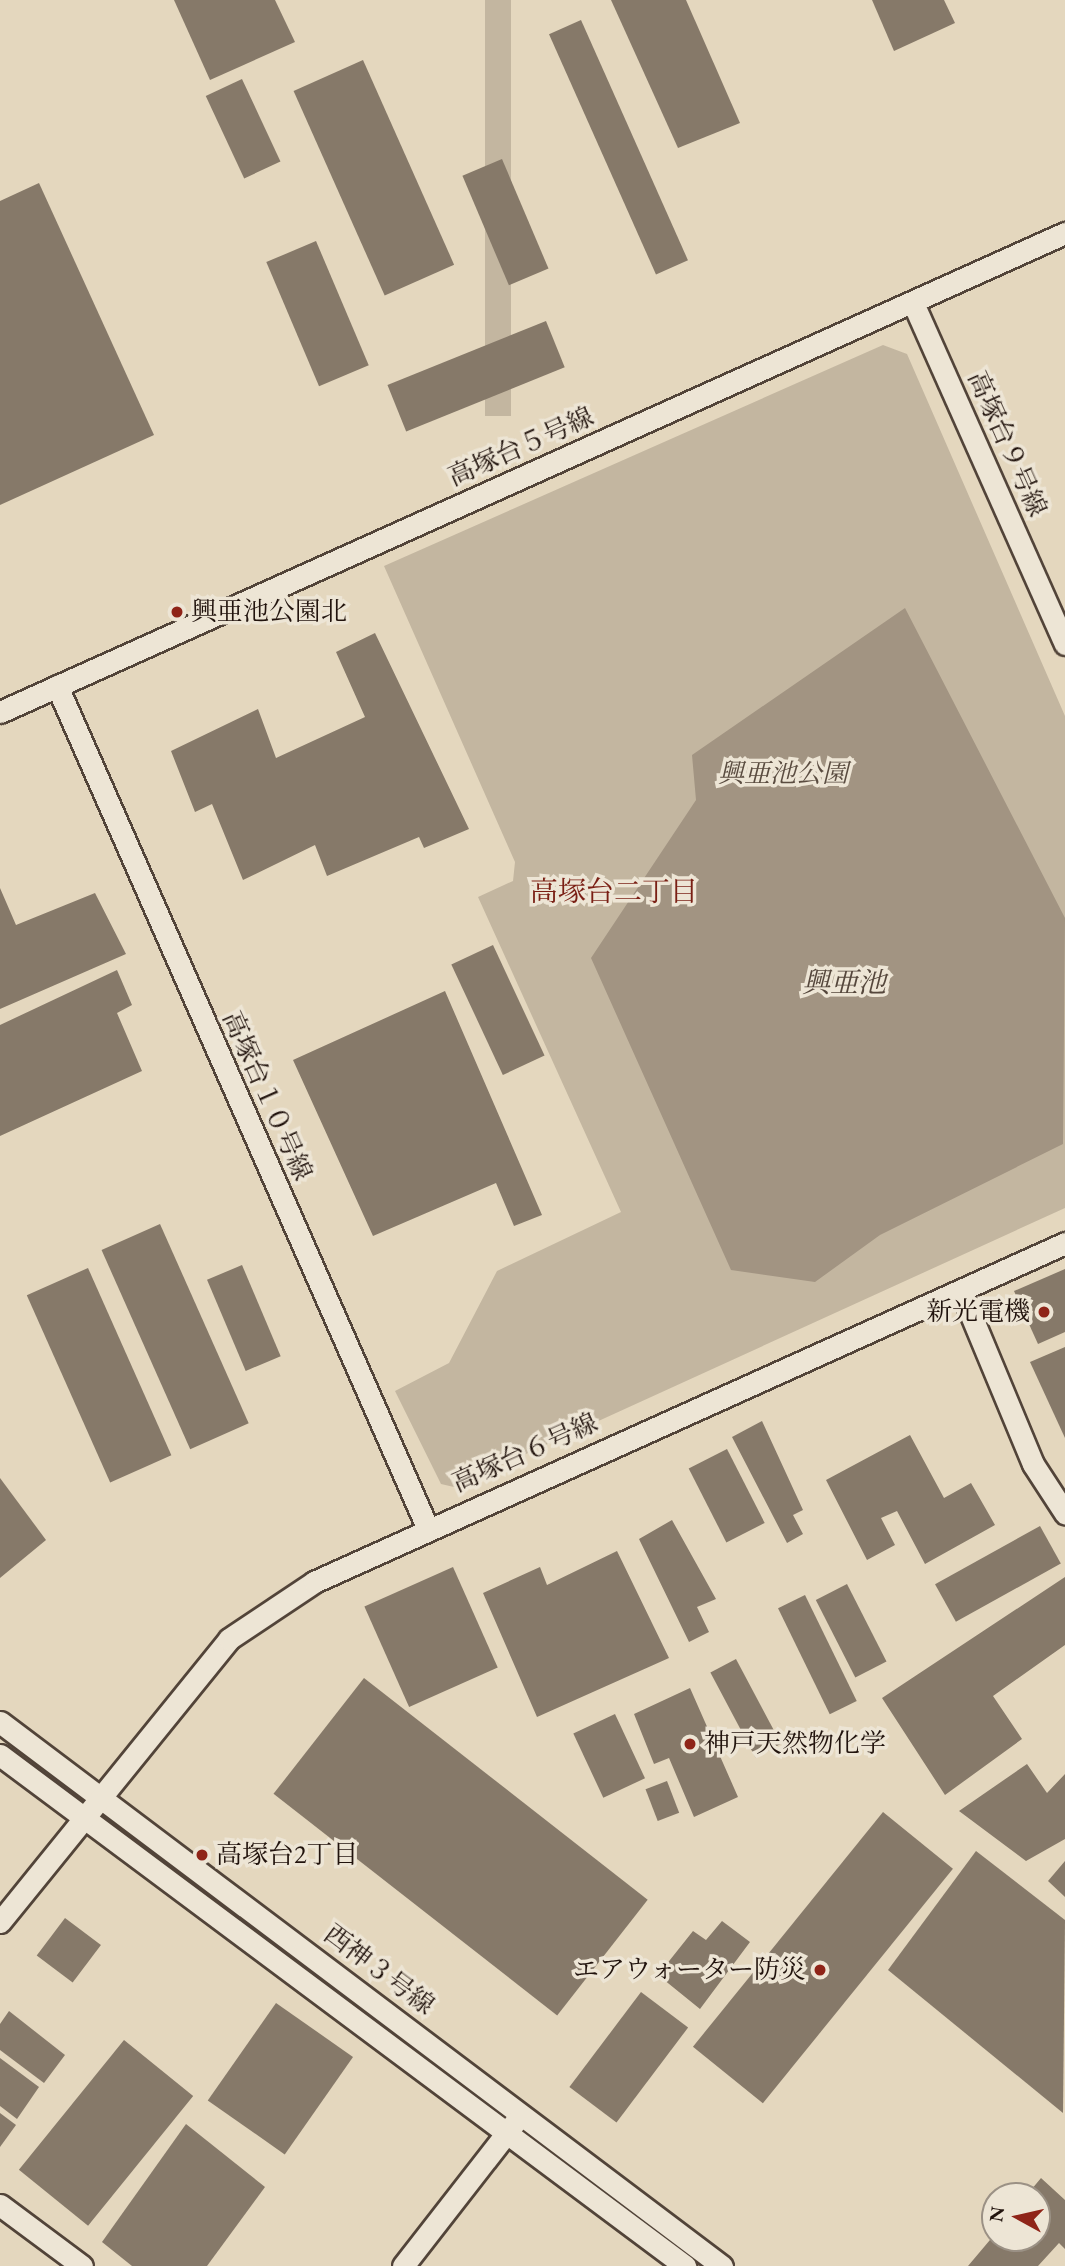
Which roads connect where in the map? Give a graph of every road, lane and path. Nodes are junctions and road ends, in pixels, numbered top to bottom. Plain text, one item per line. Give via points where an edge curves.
1 (1065, 233) edge
2 (914, 305) junction
3 (1065, 644) edge
4 (57, 686) junction
5 (0, 712) edge
6 (1065, 1243) edge
7 (961, 1291) junction
8 (1065, 1513) edge
9 (427, 1527) junction
10 (0, 1722) edge
11 (0, 1755) edge
12 (98, 1795) junction
13 (82, 1817) junction
14 (0, 1922) edge
15 (521, 2110) junction
16 (509, 2134) junction
17 (0, 2205) edge
18 (82, 2266) edge
19 (403, 2266) edge
20 (685, 2266) edge
21 (722, 2266) edge

1 - 2 street, 高塚台５号線
2 - 3 street, 高塚台９号線
2 - 4 street, 高塚台５号線
4 - 5 street, 高塚台５号線
4 - 9 street, 高塚台１０号線
6 - 7 street, 高塚台６号線
7 - 8 street via 1033,1464
7 - 9 street, 高塚台６号線
9 - 12 street, 高塚台６号線 via 314,1582 229,1639
10 - 12 street, 西神３号線
11 - 13 street, 西神３号線
12 - 13 street, 高塚台６号線
12 - 15 street, 西神３号線
13 - 14 street, 高塚台６号線
13 - 16 street, 西神３号線
15 - 16 street
15 - 21 street, 西神３号線
16 - 19 street
16 - 20 street, 西神３号線
17 - 18 street

